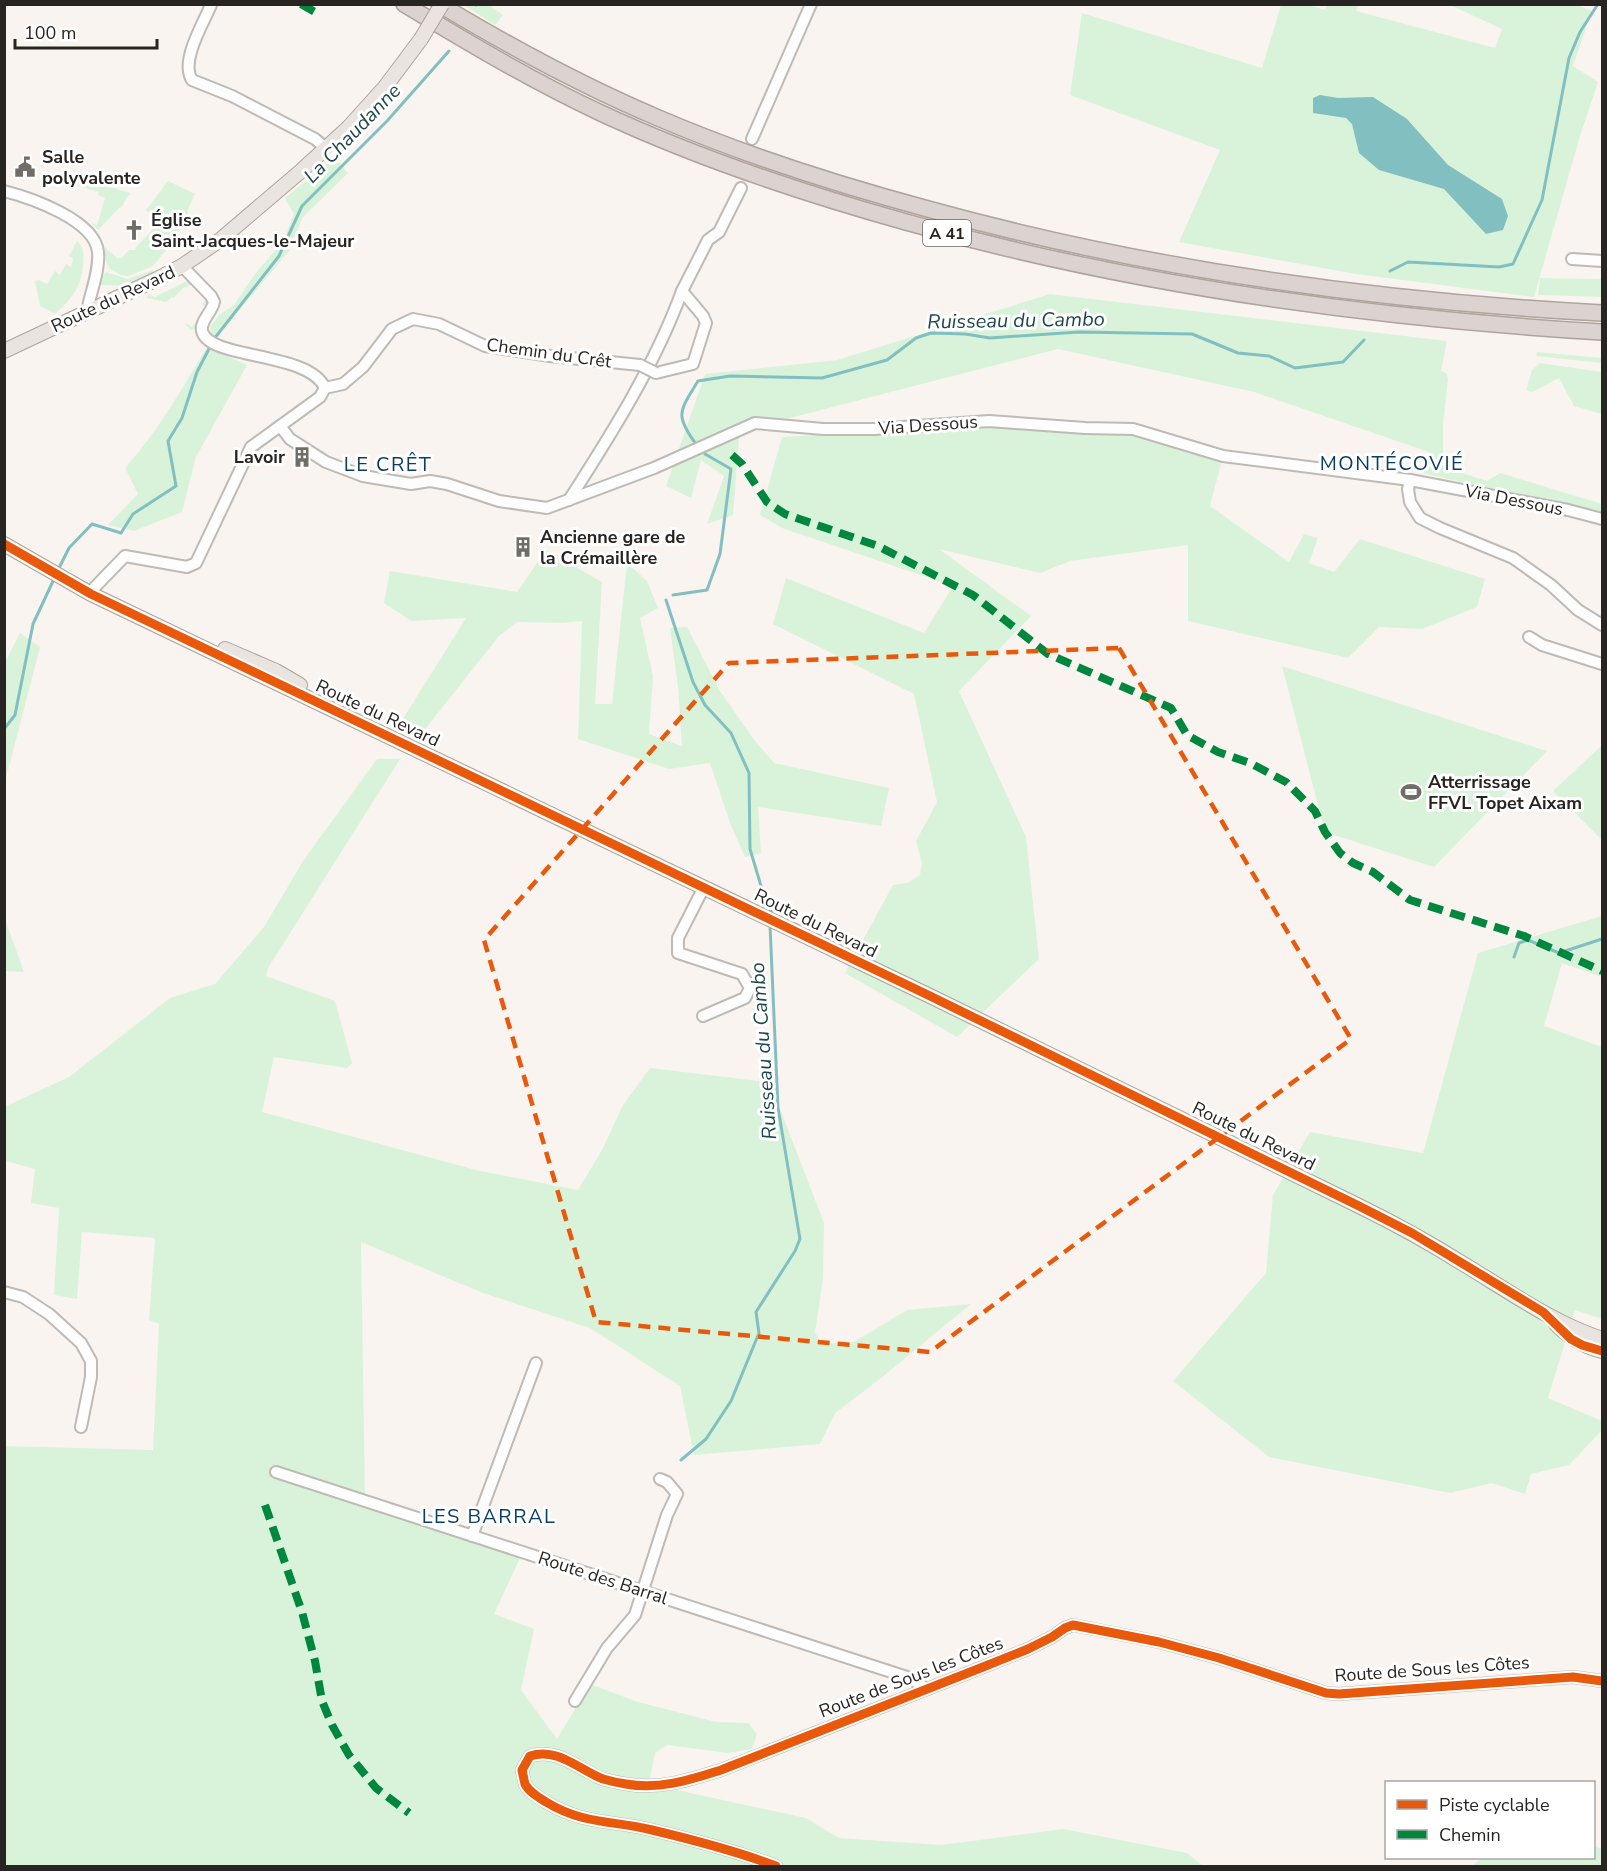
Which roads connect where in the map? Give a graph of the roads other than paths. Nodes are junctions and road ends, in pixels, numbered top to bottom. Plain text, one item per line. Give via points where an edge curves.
1 (404, 4) edge
2 (440, 4) edge
3 (811, 4) edge
4 (211, 5) edge
5 (752, 139) dead end
6 (330, 151) junction
7 (741, 188) dead end
8 (4, 191) edge
9 (1572, 259) dead end
10 (1602, 261) edge
11 (182, 266) junction
12 (682, 291) junction
13 (87, 312) junction
14 (1602, 314) edge
15 (1602, 332) edge
16 (4, 351) edge
17 (325, 388) junction
18 (280, 426) junction
19 (1410, 480) junction
20 (569, 500) junction
21 (1602, 519) edge
22 (4, 544) edge
23 (91, 594) junction
24 (1602, 625) edge
25 (1529, 637) dead end
26 (1602, 664) edge
27 (704, 887) junction
28 (703, 1016) dead end
29 (4, 1292) edge
30 (1543, 1312) junction
31 (1602, 1339) edge
32 (1602, 1351) edge
33 (536, 1363) dead end
34 (81, 1427) dead end
35 (276, 1472) dead end
36 (660, 1479) dead end
37 (472, 1536) junction
38 (644, 1591) junction
39 (1602, 1681) edge
40 (927, 1689) junction
41 (575, 1701) dead end
42 (776, 1866) edge

1 - 15 highway, A 41 via 518,71 656,137 790,187 939,231 1109,272 1267,299 1442,320
2 - 6 main road, Route du Revard, bridge via 421,39
2 - 14 highway, A 41 via 569,77 699,135 840,184 962,218 1105,252 1270,282 1403,299
3 - 5 street
4 - 6 street via 188,61 192,80 232,96 315,139
6 - 11 main road, Route du Revard
7 - 12 street
8 - 13 street via 29,197 94,238 98,260
9 - 10 street
11 - 13 main road, Route du Revard
11 - 17 street via 214,302 203,323 210,340 302,368
12 - 17 street, Chemin du Crêt, bridge via 706,323 693,364 656,373 640,365 485,346 439,324 413,319 392,329 363,367 343,384
12 - 20 street via 612,434
13 - 16 main road, Route du Revard
17 - 18 street, Chemin du Crêt via 320,397
18 - 20 street, Via Dessous via 290,439 326,462 363,476 411,484 430,481 499,501 547,508
18 - 23 street, Chemin du Crêt via 251,447 196,563 187,567 125,556
19 - 20 street, Via Dessous via 1223,456 1133,429 989,421 875,429 755,423
19 - 21 street, Via Dessous
19 - 24 street via 1410,502 1420,518 1513,558
22 - 23 main road, Route du Revard
23 - 27 main road, Route du Revard via 166,630 252,659 343,714
25 - 26 street
27 - 28 street via 678,938 678,953 742,974 750,988 745,998
27 - 30 main road, Route du Revard via 1385,1219
29 - 34 street via 23,1297 49,1314 81,1343 90,1361 91,1377
30 - 31 main road, Route du Revard
30 - 32 main road, Route du Revard via 1571,1339
33 - 37 street
35 - 37 street, Route des Barral
36 - 38 street via 677,1494
37 - 38 street, Route des Barral
38 - 40 street, Route des Barral via 910,1678
38 - 41 street via 635,1615 607,1647
39 - 40 street, Route de Sous les Côtes via 1574,1677 1326,1693 1160,1642 1073,1625 1028,1649
40 - 42 street, Route de Sous les Côtes via 684,1782 658,1786 624,1784 602,1779 572,1762 542,1753 530,1756 522,1770 532,1793 571,1815 708,1843

